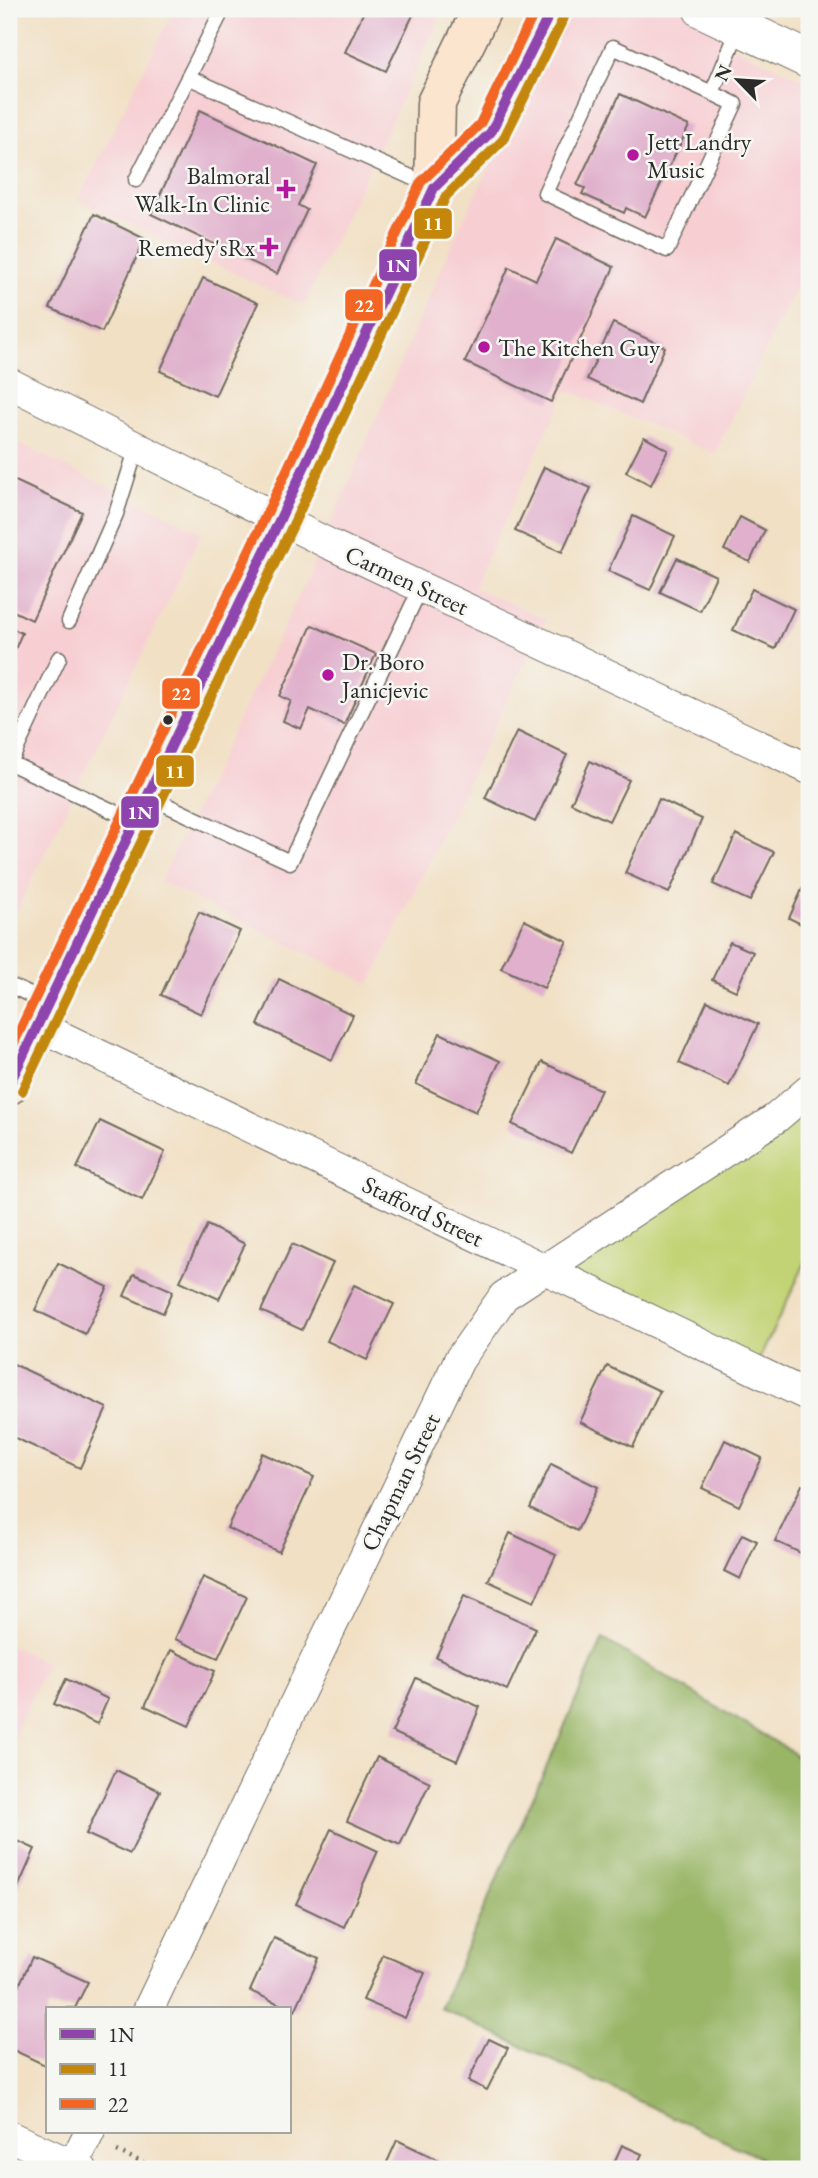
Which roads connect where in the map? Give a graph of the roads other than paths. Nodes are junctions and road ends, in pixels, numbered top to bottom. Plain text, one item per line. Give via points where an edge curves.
1 (223, 9) edge
2 (482, 9) edge
3 (552, 9) edge
4 (702, 9) edge
5 (740, 26) junction
6 (809, 60) edge
7 (188, 77) junction
8 (712, 93) junction
9 (135, 180) dead end
10 (434, 187) junction
11 (10, 388) edge
12 (137, 447) junction
13 (280, 519) junction
14 (421, 587) junction
15 (69, 621) dead end
16 (59, 658) dead end
17 (9, 764) edge
18 (809, 769) edge
19 (141, 809) junction
20 (9, 985) edge
21 (42, 1014) junction
22 (9, 1085) edge
23 (809, 1090) edge
24 (543, 1269) junction
25 (809, 1396) edge
26 (149, 2007) edge
27 (90, 2132) edge
28 (9, 2136) edge
29 (78, 2167) edge

1 - 7 lane
2 - 10 main road via 436,103
3 - 10 main road via 491,132
4 - 5 street
5 - 6 street
5 - 8 lane
7 - 9 lane
7 - 10 lane
8 - 8 lane via 612,47 545,193 667,250 734,104
10 - 13 main road
11 - 12 street, Carmen Street
12 - 13 street, Carmen Street
12 - 15 lane via 117,514
13 - 14 street, Carmen Street
13 - 19 main road
14 - 18 street, Carmen Street
14 - 19 lane via 290,862
16 - 17 lane
17 - 19 lane
19 - 21 main road
20 - 21 lane
21 - 22 main road
21 - 24 street, Stafford Street
23 - 24 street, Chapman Street via 776,1118
24 - 25 street, Stafford Street
24 - 26 street, Chapman Street via 505,1296 458,1360
27 - 29 street
28 - 29 street

